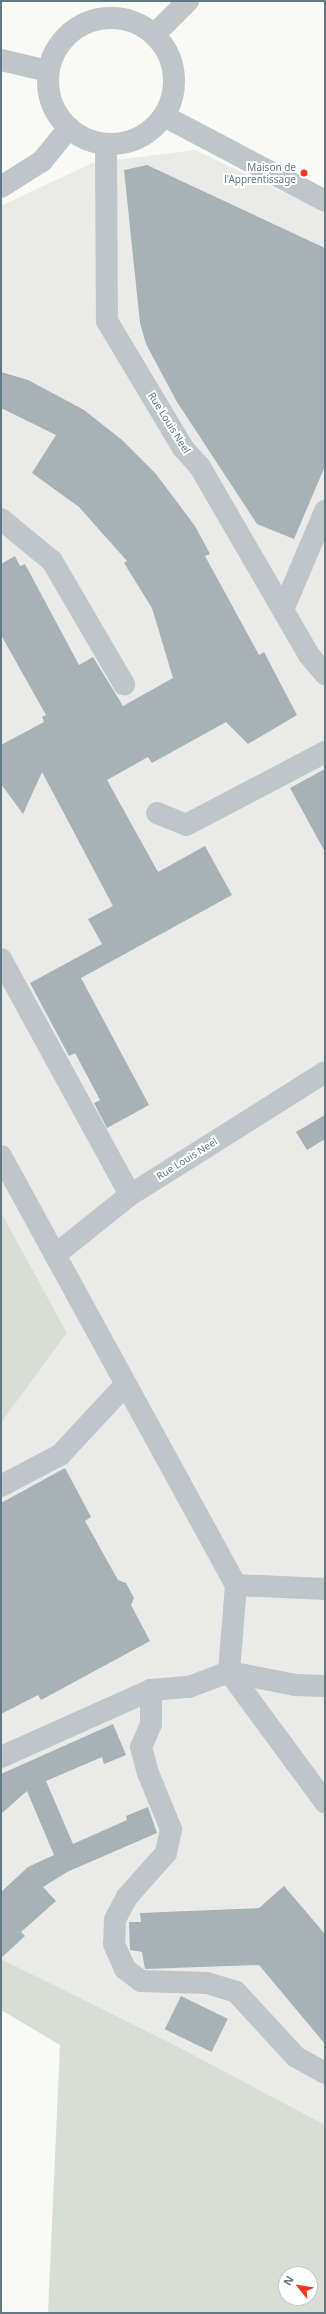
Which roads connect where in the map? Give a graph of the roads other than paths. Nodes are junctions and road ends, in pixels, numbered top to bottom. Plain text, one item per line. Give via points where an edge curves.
1 (188, 1) edge
2 (155, 34) junction
3 (1, 60) edge
4 (48, 71) junction
5 (164, 116) junction
6 (69, 128) junction
7 (106, 144) junction
8 (1, 187) edge
9 (325, 201) edge
10 (325, 511) edge
11 (1, 519) edge
12 (283, 610) junction
13 (325, 674) edge
14 (124, 684) dead end
15 (325, 752) edge
16 (157, 813) dead end
17 (1, 959) edge
18 (325, 1072) edge
19 (1, 1156) edge
20 (130, 1195) junction
21 (55, 1255) junction
22 (125, 1385) junction
23 (1, 1486) edge
24 (236, 1585) junction
25 (325, 1589) edge
26 (229, 1672) junction
27 (325, 1686) edge
28 (151, 1690) junction
29 (1, 1757) edge
30 (325, 1802) edge
31 (325, 2073) edge

1 - 2 street
2 - 4 street via 127,19 95,19 79,26 63,39 55,51
2 - 5 street via 165,45 173,63 175,86
3 - 4 street
4 - 6 street via 50,98 56,113
5 - 7 street via 155,127 141,137
5 - 9 street
6 - 7 street via 87,139
6 - 8 street via 42,161
7 - 12 street, Rue Louis Neel via 107,321 183,448 200,467
10 - 12 street
11 - 14 street via 52,561
12 - 13 street, Rue Louis Neel via 309,655
15 - 16 street via 186,825
17 - 20 street
18 - 20 street, Rue Louis Neel
19 - 21 street
20 - 21 street, Rue Louis Neel
21 - 22 street
22 - 23 street via 60,1455
22 - 24 street
24 - 25 street
24 - 26 street
26 - 27 street via 295,1685
26 - 28 street via 189,1687
26 - 30 street
28 - 29 street
28 - 31 street via 151,1724 141,1747 148,1773 170,1829 166,1853 127,1896 115,1920 114,1944 125,1968 140,1981 207,1982 236,1992 296,2057

